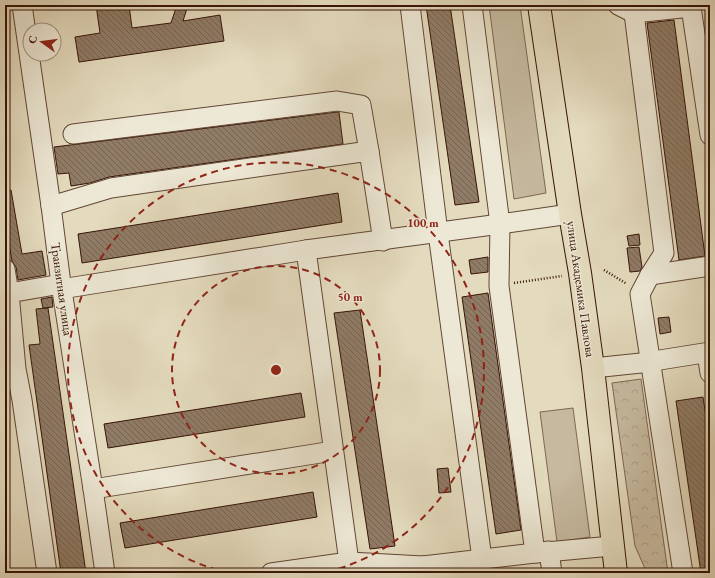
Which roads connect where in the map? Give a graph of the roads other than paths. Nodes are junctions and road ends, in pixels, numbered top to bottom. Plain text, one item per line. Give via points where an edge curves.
1 (22, 5) edge
2 (410, 5) edge
3 (472, 5) edge
4 (540, 5) edge
5 (691, 6) edge
6 (626, 9) edge
7 (73, 134) dead end
8 (710, 135) edge
9 (369, 150) junction
10 (51, 206) junction
11 (570, 214) junction
12 (500, 224) junction
13 (438, 233) junction
14 (383, 241) junction
15 (306, 250) junction
16 (710, 266) edge
17 (5, 269) edge
18 (650, 275) junction
19 (61, 287) junction
20 (9, 293) junction
21 (709, 352) edge
22 (650, 362) junction
23 (592, 368) junction
24 (710, 373) edge
25 (333, 451) junction
26 (93, 490) junction
27 (542, 552) junction
28 (482, 559) junction
29 (349, 562) junction
30 (616, 562) edge
31 (423, 570) edge
32 (47, 573) edge
33 (105, 573) edge
34 (271, 573) edge
35 (552, 573) edge
36 (683, 573) edge

1 - 10 street, Транзитная улица
2 - 13 street
3 - 12 street
4 - 11 main road, улица Академика Павлова
5 - 6 street
5 - 8 street
6 - 18 street via 664,253
7 - 9 street via 337,101 361,105
9 - 10 street via 111,188
9 - 14 street
10 - 19 street, Транзитная улица
11 - 12 street
11 - 23 main road, улица Академика Павлова
12 - 13 street
12 - 27 street via 499,286
13 - 14 street
13 - 28 street
14 - 15 street
15 - 19 street
15 - 25 street
16 - 18 street
17 - 20 street
18 - 22 street via 640,294
19 - 20 street
19 - 26 street, Транзитная улица
20 - 32 street via 16,369
21 - 22 street
21 - 24 street
22 - 23 street
22 - 36 street
23 - 30 main road, улица Академика Павлова
25 - 26 street
25 - 29 street
26 - 33 street, Транзитная улица
27 - 28 street
27 - 30 street
27 - 35 street
28 - 31 street
29 - 31 street
29 - 34 street

